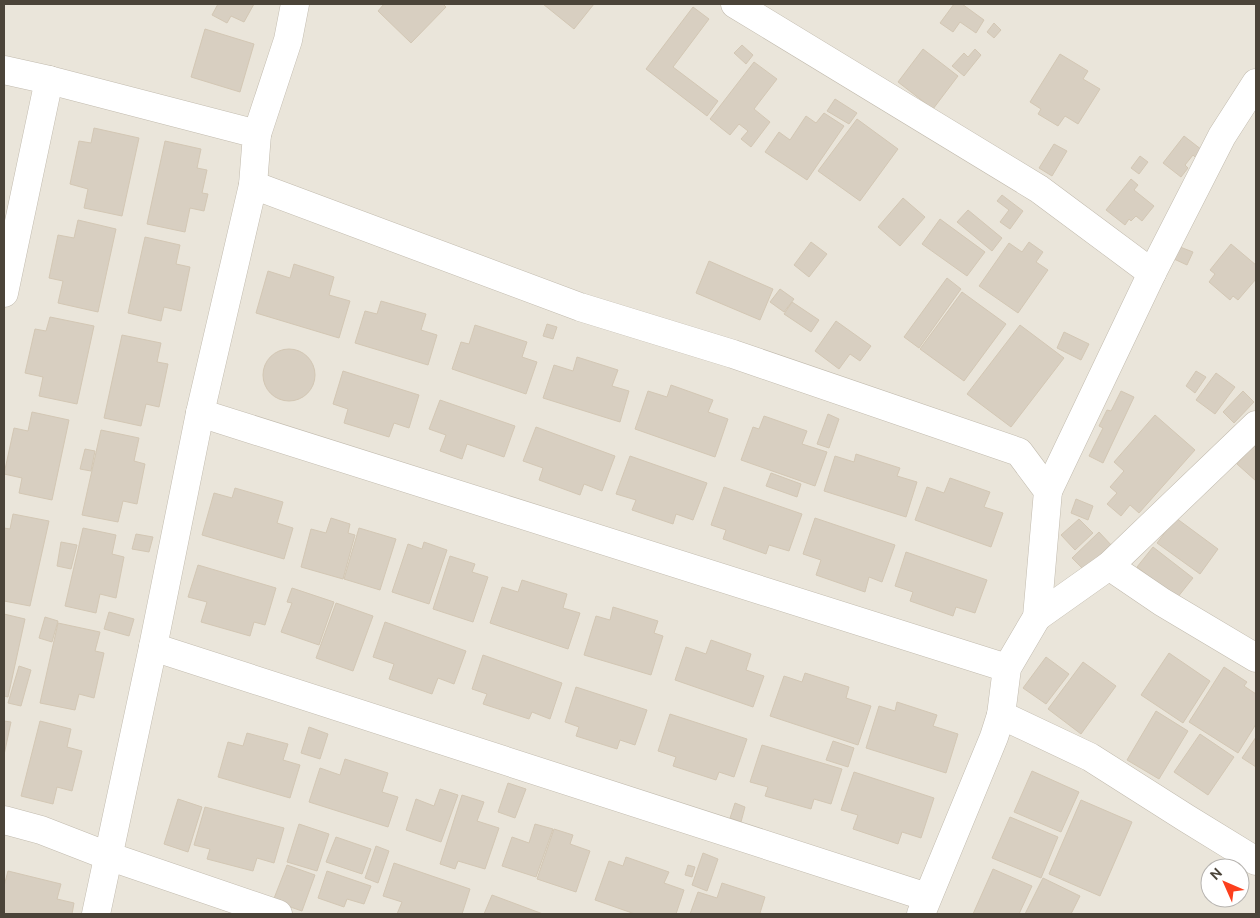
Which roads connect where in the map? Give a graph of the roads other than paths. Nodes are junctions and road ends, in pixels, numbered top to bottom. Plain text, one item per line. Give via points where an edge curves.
1 (295, 4) edge
2 (735, 4) edge
3 (4, 70) edge
4 (49, 80) junction
5 (1256, 83) edge
6 (257, 134) junction
7 (253, 186) junction
8 (1152, 273) junction
9 (4, 293) edge
10 (200, 413) junction
11 (1256, 425) edge
12 (1048, 491) junction
13 (1109, 566) junction
14 (1037, 617) junction
15 (153, 647) junction
16 (1256, 658) edge
17 (1007, 668) junction
18 (1001, 715) junction
19 (4, 820) edge
20 (108, 856) junction
21 (1256, 860) edge
22 (924, 906) edge
23 (96, 914) edge
24 (278, 914) edge

1 - 6 street via 288,40
2 - 8 street via 1039,189
3 - 4 street
4 - 6 street
4 - 9 street
5 - 8 street via 1222,136
6 - 7 street
7 - 10 street
7 - 12 street via 580,307 733,354 1019,452
8 - 12 street
10 - 15 street
10 - 17 street
11 - 13 street
12 - 14 street
13 - 14 street
13 - 16 street
14 - 17 street
15 - 20 street
15 - 22 street
17 - 18 street
18 - 21 street via 1090,757
18 - 22 street
19 - 20 street
20 - 23 street
20 - 24 street

